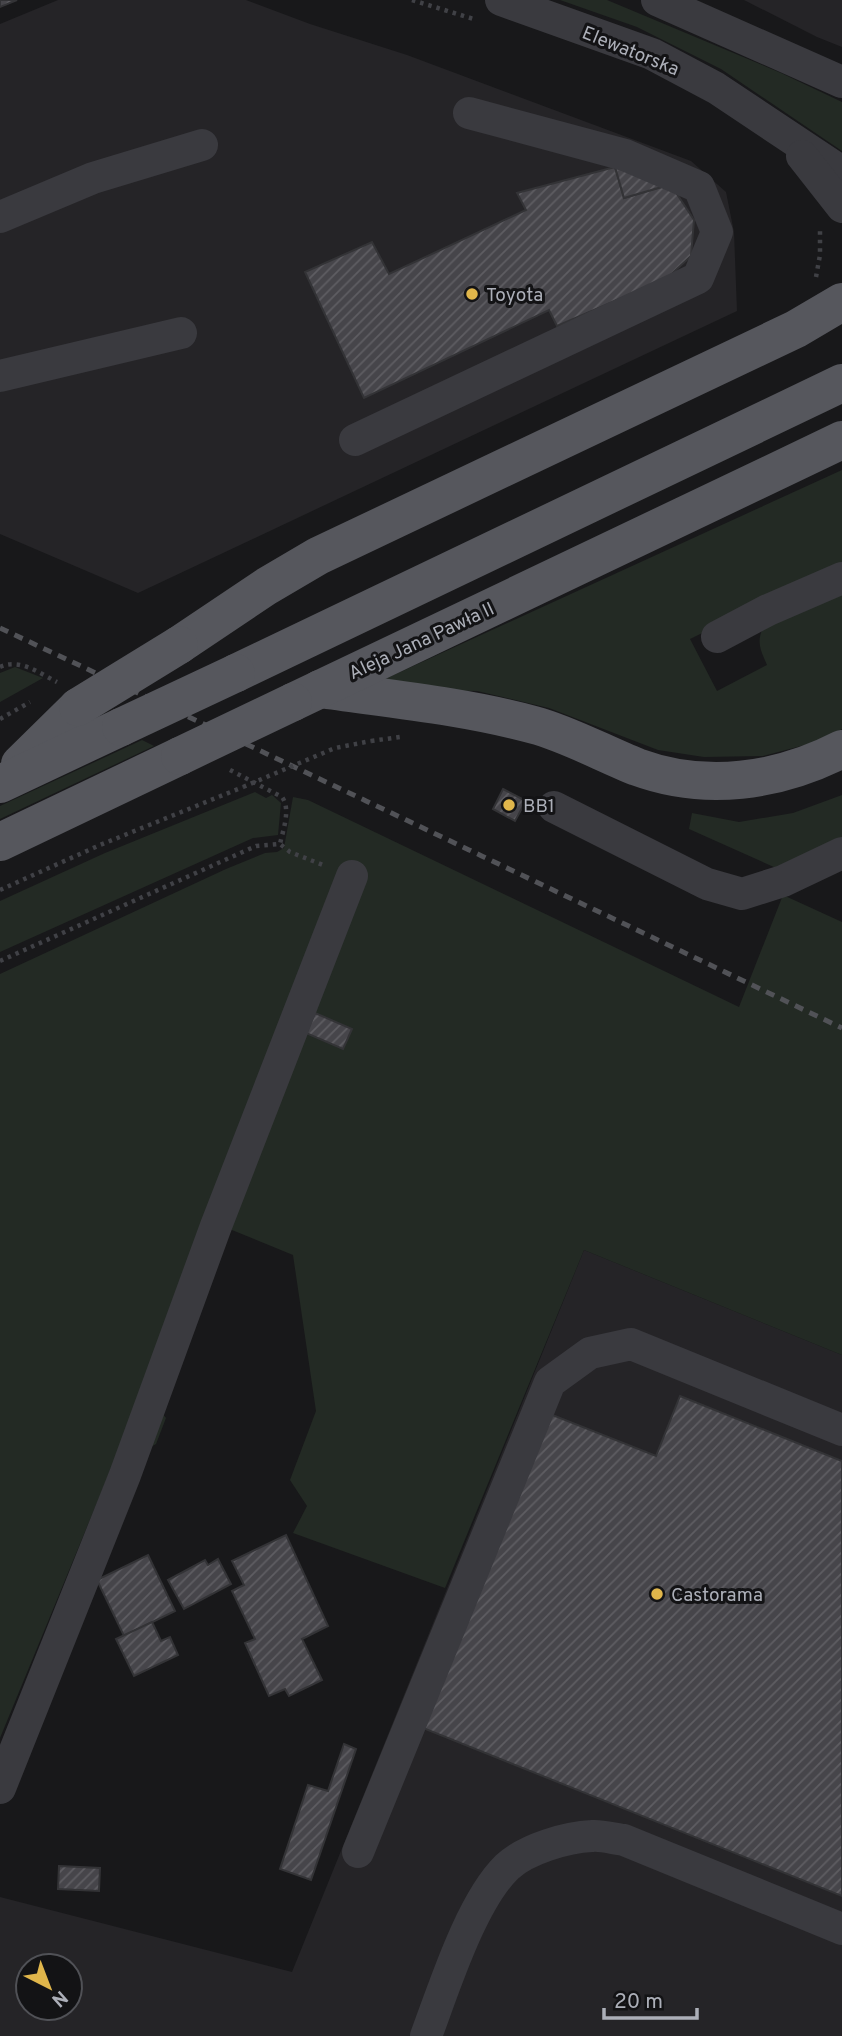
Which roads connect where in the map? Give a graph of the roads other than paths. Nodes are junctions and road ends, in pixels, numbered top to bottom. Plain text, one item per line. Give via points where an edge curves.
1 (500, 0) edge
2 (657, 0) edge
3 (842, 82) edge
4 (469, 113) dead end
5 (788, 138) junction
6 (202, 145) dead end
7 (842, 172) edge
8 (842, 207) edge
9 (0, 217) edge
10 (842, 302) edge
11 (181, 332) dead end
12 (0, 376) edge
13 (828, 389) edge
14 (355, 440) dead end
15 (839, 441) edge
16 (842, 578) edge
17 (717, 637) dead end
18 (306, 695) junction
19 (842, 749) edge
20 (0, 784) edge
21 (554, 807) dead end
22 (0, 842) edge
23 (842, 853) edge
24 (352, 876) road end
25 (842, 1430) edge
26 (0, 1788) edge
27 (358, 1852) dead end
28 (842, 1929) edge
29 (426, 2036) edge

1 - 5 street, Elewatorska via 652,54 716,88
2 - 3 street
4 - 14 street via 625,155 699,187 717,232 698,278
5 - 7 street, Elewatorska
5 - 8 street, Elewatorska
6 - 9 street via 93,178
10 - 20 main road, bridge via 796,330 318,556 78,707
11 - 12 street
13 - 20 main road, bridge
15 - 18 main road, Aleja Jana Pawła II
16 - 17 street
18 - 19 main road via 492,715 538,726 640,768 679,778 729,783 777,775
18 - 22 main road, Aleja Jana Pawła II, bridge
21 - 23 street via 707,884 742,894 783,881
24 - 26 street
25 - 27 street via 632,1344 590,1353 550,1382
28 - 29 street via 624,1840 593,1836 559,1842 530,1851 507,1867 484,1899

